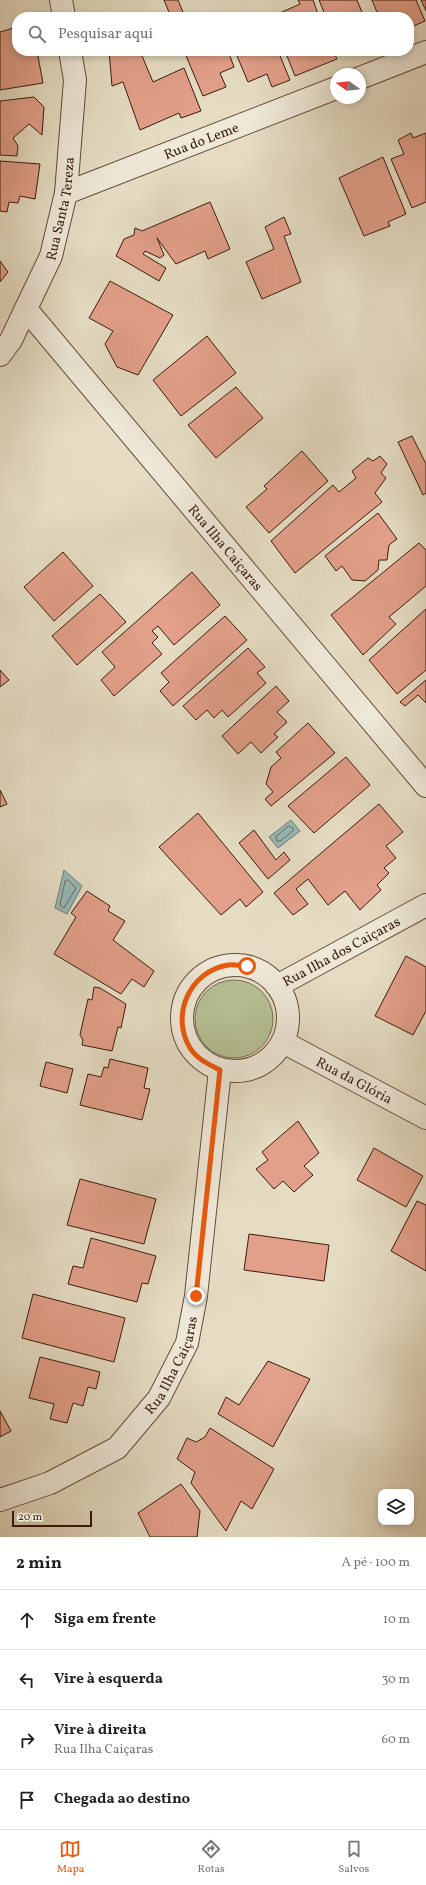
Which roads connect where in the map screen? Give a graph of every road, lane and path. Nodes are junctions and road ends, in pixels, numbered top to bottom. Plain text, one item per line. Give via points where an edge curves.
1 (61, 0) edge
2 (63, 12) edge
3 (426, 52) edge
4 (71, 56) edge
5 (366, 76) edge
6 (330, 90) edge
7 (66, 193) junction
8 (26, 309) junction
9 (0, 355) edge
10 (426, 786) edge
11 (426, 905) edge
12 (277, 986) junction
13 (283, 1042) junction
14 (220, 1070) junction
15 (426, 1118) edge
16 (0, 1500) edge

1 - 2 street
3 - 5 street
4 - 7 street, Rua Santa Tereza via 74,80
6 - 7 street, Rua do Leme
7 - 8 street, Rua Santa Tereza via 51,256
8 - 9 street, Rua Santa Tereza via 11,340
8 - 10 street, Rua Ilha Caiçaras
11 - 12 street, Rua Ilha dos Caiçaras
12 - 13 street via 288,1013
12 - 14 street via 264,974 247,966 229,965 211,970 196,981 186,996 182,1014 183,1032 191,1048 204,1062
13 - 14 street via 267,1061 244,1071
13 - 15 street, Rua da Glória
14 - 16 street, Rua Ilha Caiçaras via 196,1296 187,1343 159,1398 117,1448 50,1483

